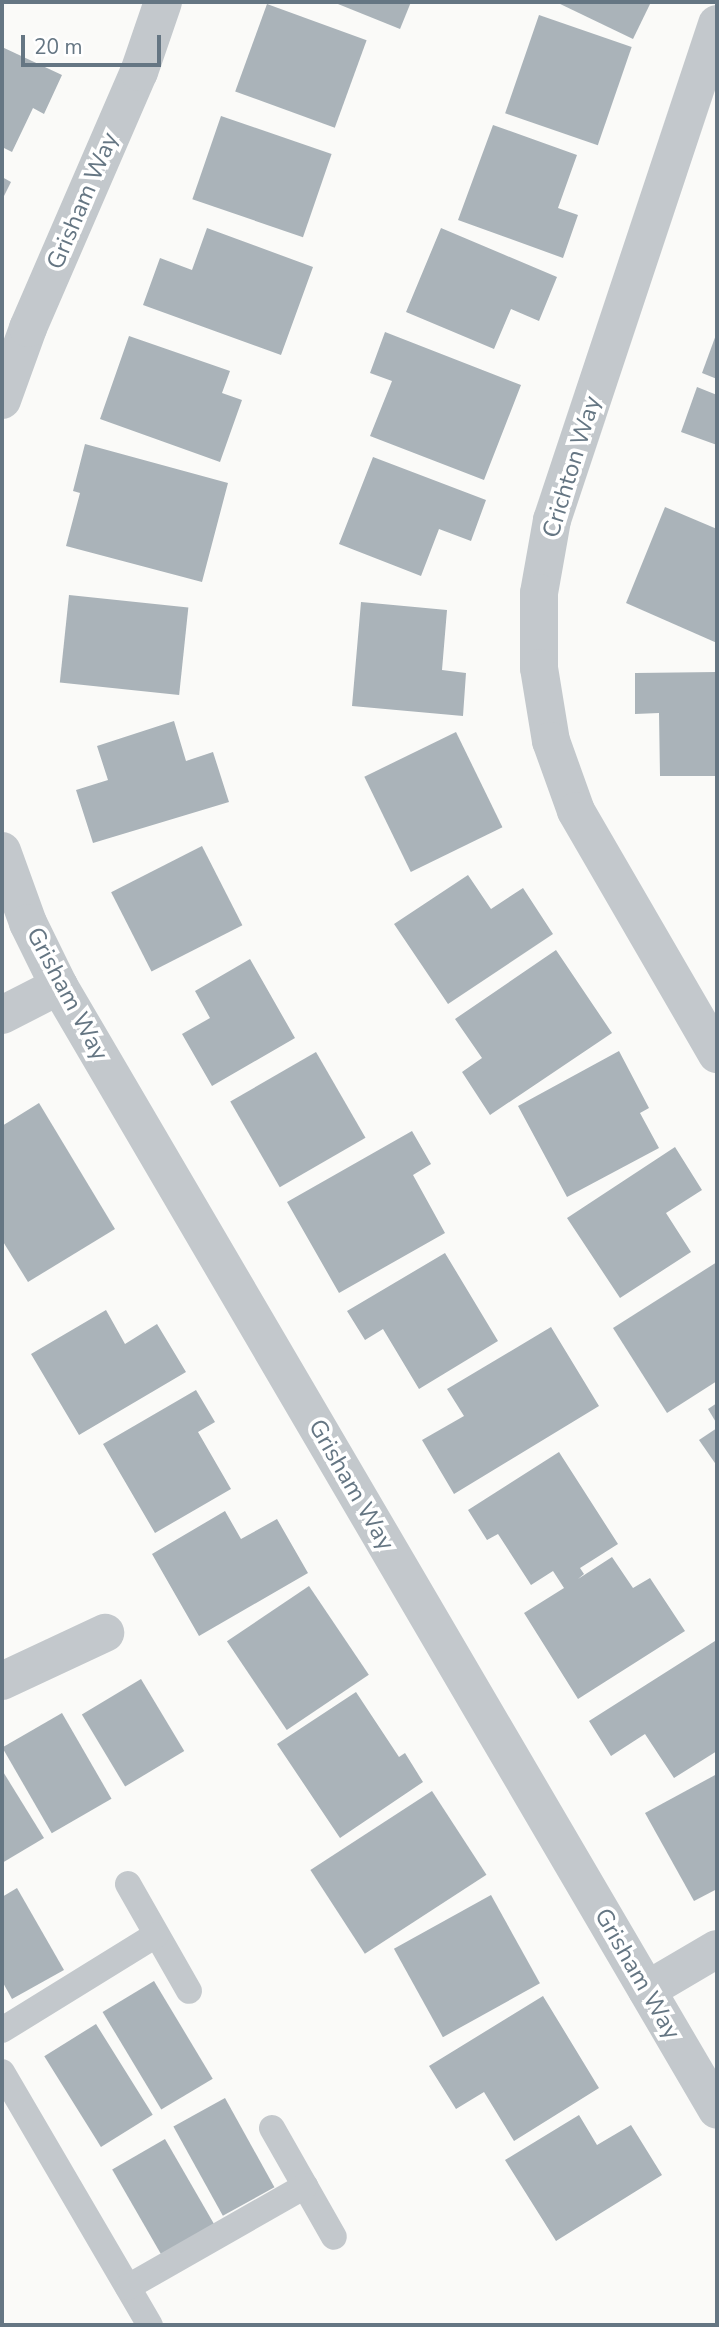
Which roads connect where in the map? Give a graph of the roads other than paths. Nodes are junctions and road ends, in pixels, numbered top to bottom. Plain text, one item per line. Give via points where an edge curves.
1 (163, 2) edge
2 (717, 24) edge
3 (2, 400) edge
4 (2, 851) edge
5 (59, 986) junction
6 (2, 1015) edge
7 (717, 1054) edge
8 (105, 1633) dead end
9 (2, 1681) edge
10 (128, 1884) dead end
11 (156, 1935) junction
12 (717, 1949) edge
13 (647, 1990) junction
14 (189, 1992) dead end
15 (2, 2030) edge
16 (6, 2088) edge
17 (717, 2110) edge
18 (272, 2128) dead end
19 (305, 2186) junction
20 (334, 2237) dead end
21 (128, 2287) junction
22 (150, 2325) edge

1 - 3 street, Grisham Way via 139,72
2 - 7 street, Crichton Way via 552,520 539,593 539,667 551,741 576,811
4 - 5 street, Grisham Way via 28,923
5 - 6 street
5 - 13 street, Grisham Way
8 - 9 street
10 - 11 lane
11 - 14 lane
11 - 15 lane
12 - 13 street
13 - 17 street, Grisham Way
16 - 21 lane
18 - 19 lane
19 - 20 lane
19 - 21 lane
21 - 22 lane

